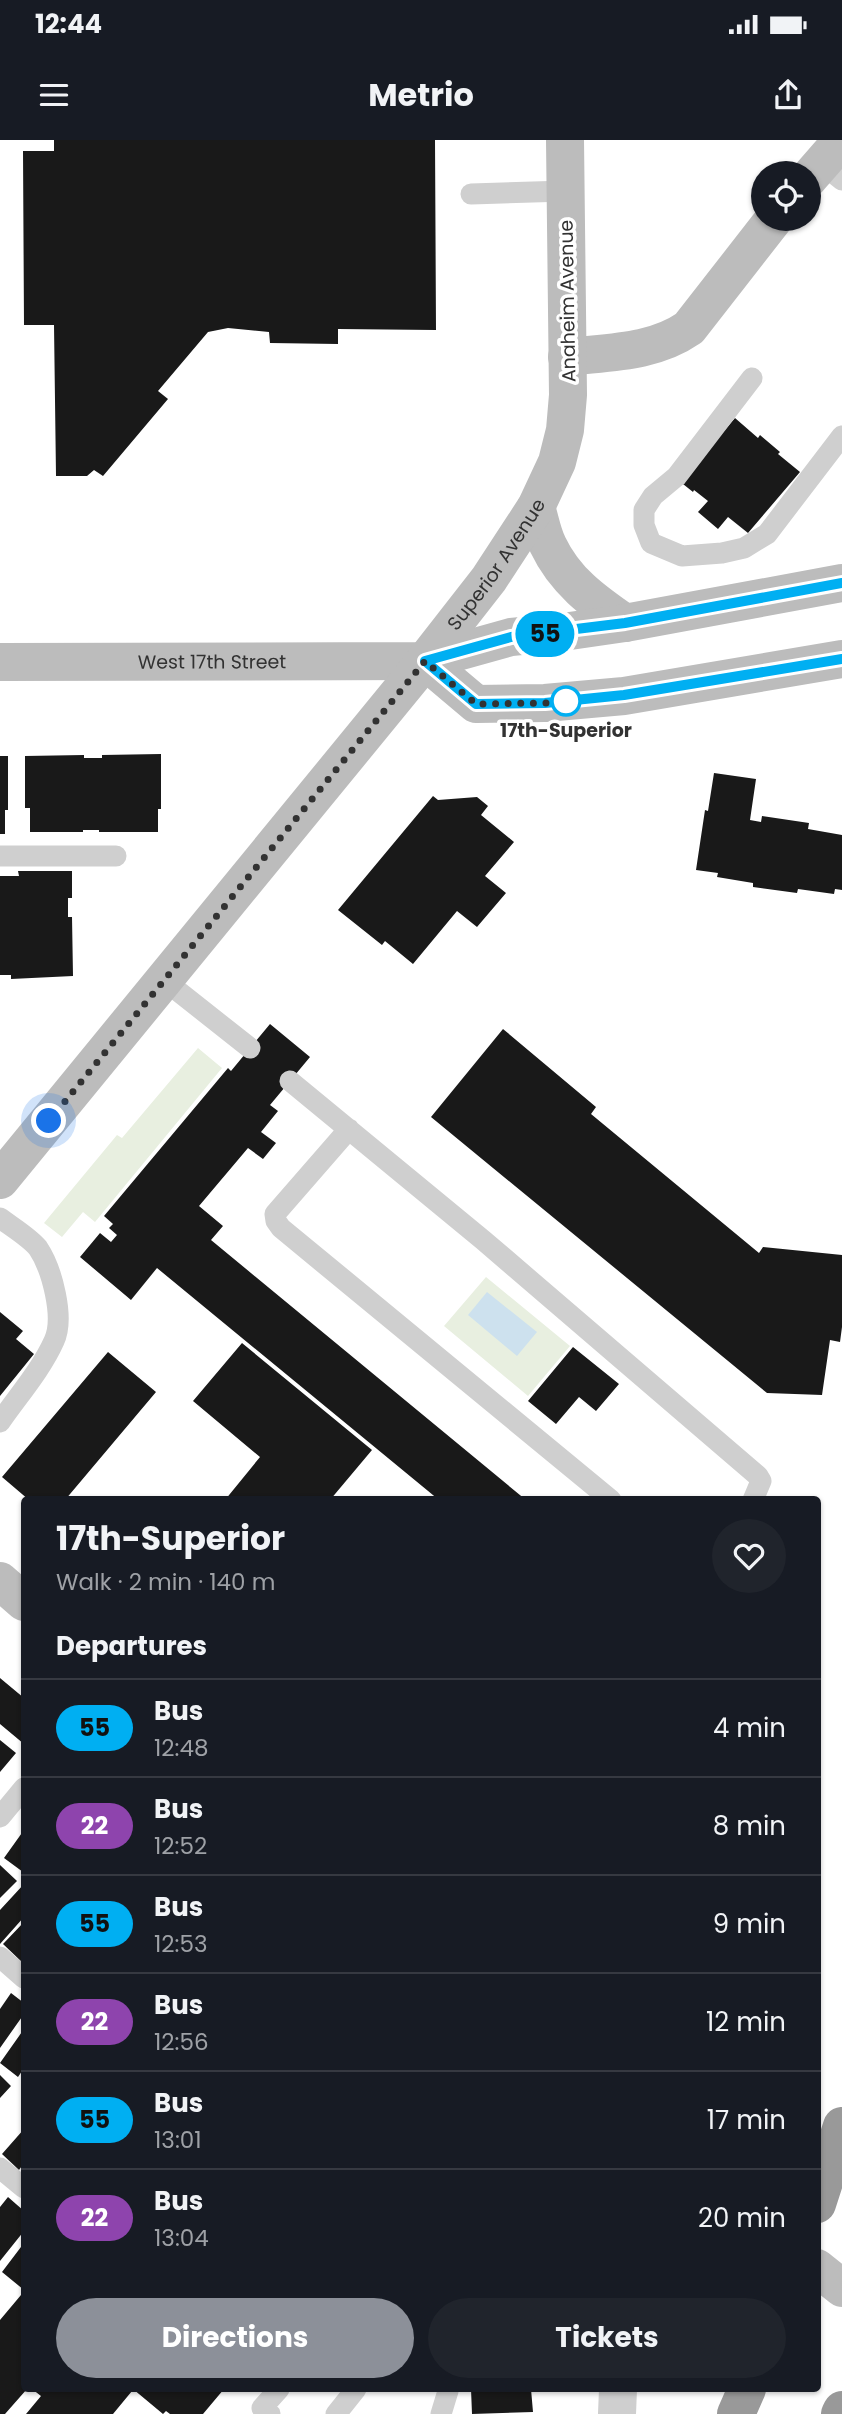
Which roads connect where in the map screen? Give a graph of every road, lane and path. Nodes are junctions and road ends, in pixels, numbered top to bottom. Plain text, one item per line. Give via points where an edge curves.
1 (565, 140) edge
2 (566, 191) junction
3 (471, 194) dead end
4 (765, 231) edge
5 (567, 357) junction
6 (752, 378) dead end
7 (842, 436) edge
8 (557, 461) joint
9 (536, 507) junction
10 (842, 583) edge
11 (625, 623) junction
12 (842, 659) edge
13 (425, 661) junction
14 (0, 662) edge
15 (0, 856) edge
16 (116, 856) dead end
17 (164, 980) junction
18 (250, 1048) dead end
19 (290, 1081) dead end
20 (349, 1129) junction
21 (5, 1166) edge
22 (0, 1218) edge
23 (0, 1422) edge
24 (606, 1496) edge
25 (754, 1496) edge
26 (0, 1581) edge
27 (21, 1599) edge
28 (21, 1792) edge
29 (0, 1817) edge
30 (0, 1957) edge
31 (21, 1975) edge
32 (842, 2126) edge
33 (0, 2168) edge
34 (21, 2186) edge
35 (821, 2192) edge
36 (821, 2271) edge
37 (842, 2288) edge
38 (276, 2392) edge
39 (354, 2392) edge
40 (448, 2392) edge
41 (618, 2392) edge
42 (746, 2392) edge
43 (270, 2414) edge
44 (336, 2414) edge
45 (441, 2414) edge
46 (617, 2414) edge
47 (736, 2414) edge

1 - 2 main road, Anaheim Avenue
2 - 3 lane
2 - 5 main road, Anaheim Avenue
4 - 5 main road via 689,328 676,337 639,349
5 - 8 main road, Anaheim Avenue via 565,430
6 - 7 lane via 677,476 643,510 643,526 651,543 682,556 744,548 767,534
8 - 9 main road, Superior Avenue
9 - 11 main road via 547,544 566,576
9 - 13 main road, Superior Avenue via 489,579
10 - 11 main road, West 17th Street
11 - 13 main road, West 17th Street via 511,637
12 - 13 main road via 624,695 490,704 476,704
13 - 14 main road, West 17th Street
13 - 17 main road, Superior Avenue
15 - 16 lane
17 - 18 lane
17 - 21 main road, Superior Avenue
19 - 20 lane
20 - 24 lane via 275,1214 276,1222
20 - 25 lane via 758,1476 761,1481
22 - 23 lane via 37,1247 57,1296 55,1339
26 - 27 main road
28 - 29 lane
30 - 31 lane
32 - 35 highway
33 - 34 lane
36 - 37 main road
38 - 43 lane via 262,2408
39 - 44 lane
40 - 45 lane
41 - 46 street
42 - 47 highway

